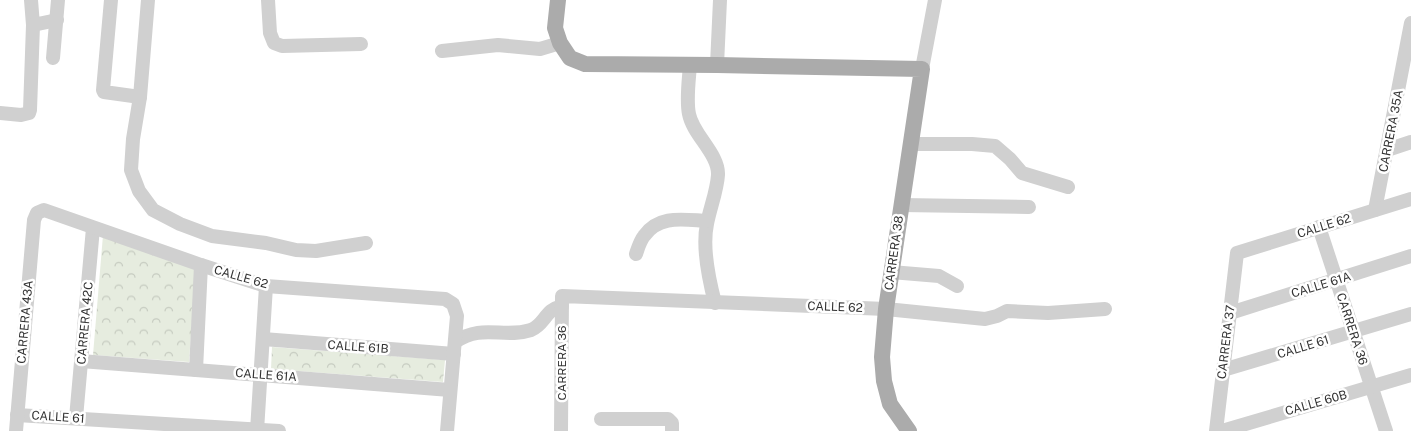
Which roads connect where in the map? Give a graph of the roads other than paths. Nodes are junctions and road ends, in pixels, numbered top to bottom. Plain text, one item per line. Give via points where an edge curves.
1 (31, 0) edge
2 (58, 0) edge
3 (111, 0) edge
4 (148, 0) edge
5 (268, 0) edge
6 (558, 0) edge
7 (720, 0) edge
8 (935, 0) edge
9 (57, 20) junction
10 (1411, 23) edge
11 (33, 25) junction
12 (361, 44) dead end
13 (560, 44) junction
14 (442, 51) dead end
15 (54, 58) dead end
16 (717, 58) junction
17 (690, 65) junction
18 (922, 69) junction
19 (1405, 83) edge
20 (140, 97) junction
21 (0, 113) edge
22 (1411, 142) edge
23 (910, 144) junction
24 (1387, 150) junction
25 (1068, 187) dead end
26 (1411, 199) edge
27 (901, 205) junction
28 (1029, 207) dead end
29 (1375, 210) junction
30 (37, 213) joint
31 (707, 221) junction
32 (1319, 227) junction
33 (93, 228) junction
34 (366, 243) dead end
35 (1237, 253) joint
36 (636, 254) dead end
37 (1411, 256) edge
38 (201, 265) junction
39 (892, 272) junction
40 (1337, 280) junction
41 (266, 286) junction
42 (957, 286) dead end
43 (562, 301) junction
44 (715, 303) junction
45 (886, 309) junction
46 (1105, 309) dead end
47 (455, 310) junction
48 (1230, 313) junction
49 (1411, 314) edge
50 (481, 331) junction
51 (1353, 331) junction
52 (263, 339) junction
53 (454, 348) junction
54 (82, 361) junction
55 (196, 370) junction
56 (1223, 370) junction
57 (260, 375) junction
58 (1411, 375) edge
59 (1371, 387) junction
60 (450, 390) junction
61 (17, 415) junction
62 (76, 418) junction
63 (601, 418) dead end
64 (671, 426) edge
65 (257, 430) edge
66 (16, 431) edge
67 (279, 431) edge
68 (447, 431) edge
69 (561, 431) edge
70 (910, 431) edge
71 (1216, 431) edge
72 (1222, 431) edge
73 (1386, 431) edge

1 - 11 street
2 - 9 street
3 - 20 street via 102,88 104,92
4 - 20 street
5 - 12 street via 274,43 282,46
6 - 13 main road via 555,28
7 - 16 street
8 - 18 street
9 - 11 street
9 - 15 street
10 - 19 street, CARRERA 35A
11 - 21 street via 30,110 22,115
13 - 14 street via 540,49 498,45
13 - 17 main road via 570,58 585,64
16 - 17 main road
16 - 18 main road
17 - 31 street via 689,114 708,148 718,175
18 - 23 main road, CARRERA 38
19 - 24 street, CARRERA 35A
20 - 34 street via 131,170 139,191 153,210 212,236 296,250 316,251
22 - 24 street
23 - 25 street via 995,146 1022,173
23 - 27 main road, CARRERA 38
24 - 29 street, CARRERA 35A
26 - 29 street, CALLE 62
27 - 28 street
27 - 39 main road, CARRERA 38
29 - 32 street, CALLE 62
30 - 33 street, CALLE 62 via 44,210
30 - 61 street, CARRERA 43A
31 - 36 street via 664,220 644,236
31 - 44 street via 706,253
32 - 35 street, CALLE 62
32 - 40 street, CARRERA 36
33 - 38 street, CALLE 62
33 - 54 street, CARRERA 42C
35 - 48 street, CARRERA 37
37 - 40 street, CALLE 61A
38 - 41 street, CALLE 62
38 - 55 street
39 - 42 street via 939,276
39 - 45 main road, CARRERA 38
40 - 48 street, CALLE 61A
40 - 51 street, CARRERA 36
41 - 47 street, CALLE 62 via 445,300
41 - 52 street
43 - 44 street, CALLE 62
43 - 50 street via 533,329 518,333
43 - 69 street, CARRERA 36
44 - 45 street, CALLE 62
45 - 46 street, CALLE 62 via 985,319 1007,311 1048,313
45 - 70 main road, CARRERA 38 via 882,357 884,381 890,404
47 - 50 street via 464,322
47 - 53 street
48 - 56 street, CARRERA 37
49 - 51 street, CALLE 61
50 - 53 street via 464,336
51 - 56 street, CALLE 61
51 - 59 street, CARRERA 36
52 - 53 street, CALLE 61B
52 - 57 street
53 - 60 street
54 - 55 street, CALLE 61A
54 - 62 street, CARRERA 42C
55 - 57 street, CALLE 61A
56 - 71 street, CARRERA 37
57 - 60 street, CALLE 61A
57 - 65 street
58 - 59 street, CALLE 60B
59 - 72 street, CALLE 60B
59 - 73 street, CARRERA 36
60 - 68 street
61 - 62 street, CALLE 61
61 - 66 street, CARRERA 43A
62 - 65 street, CALLE 61
63 - 64 street
65 - 67 street, CALLE 61

